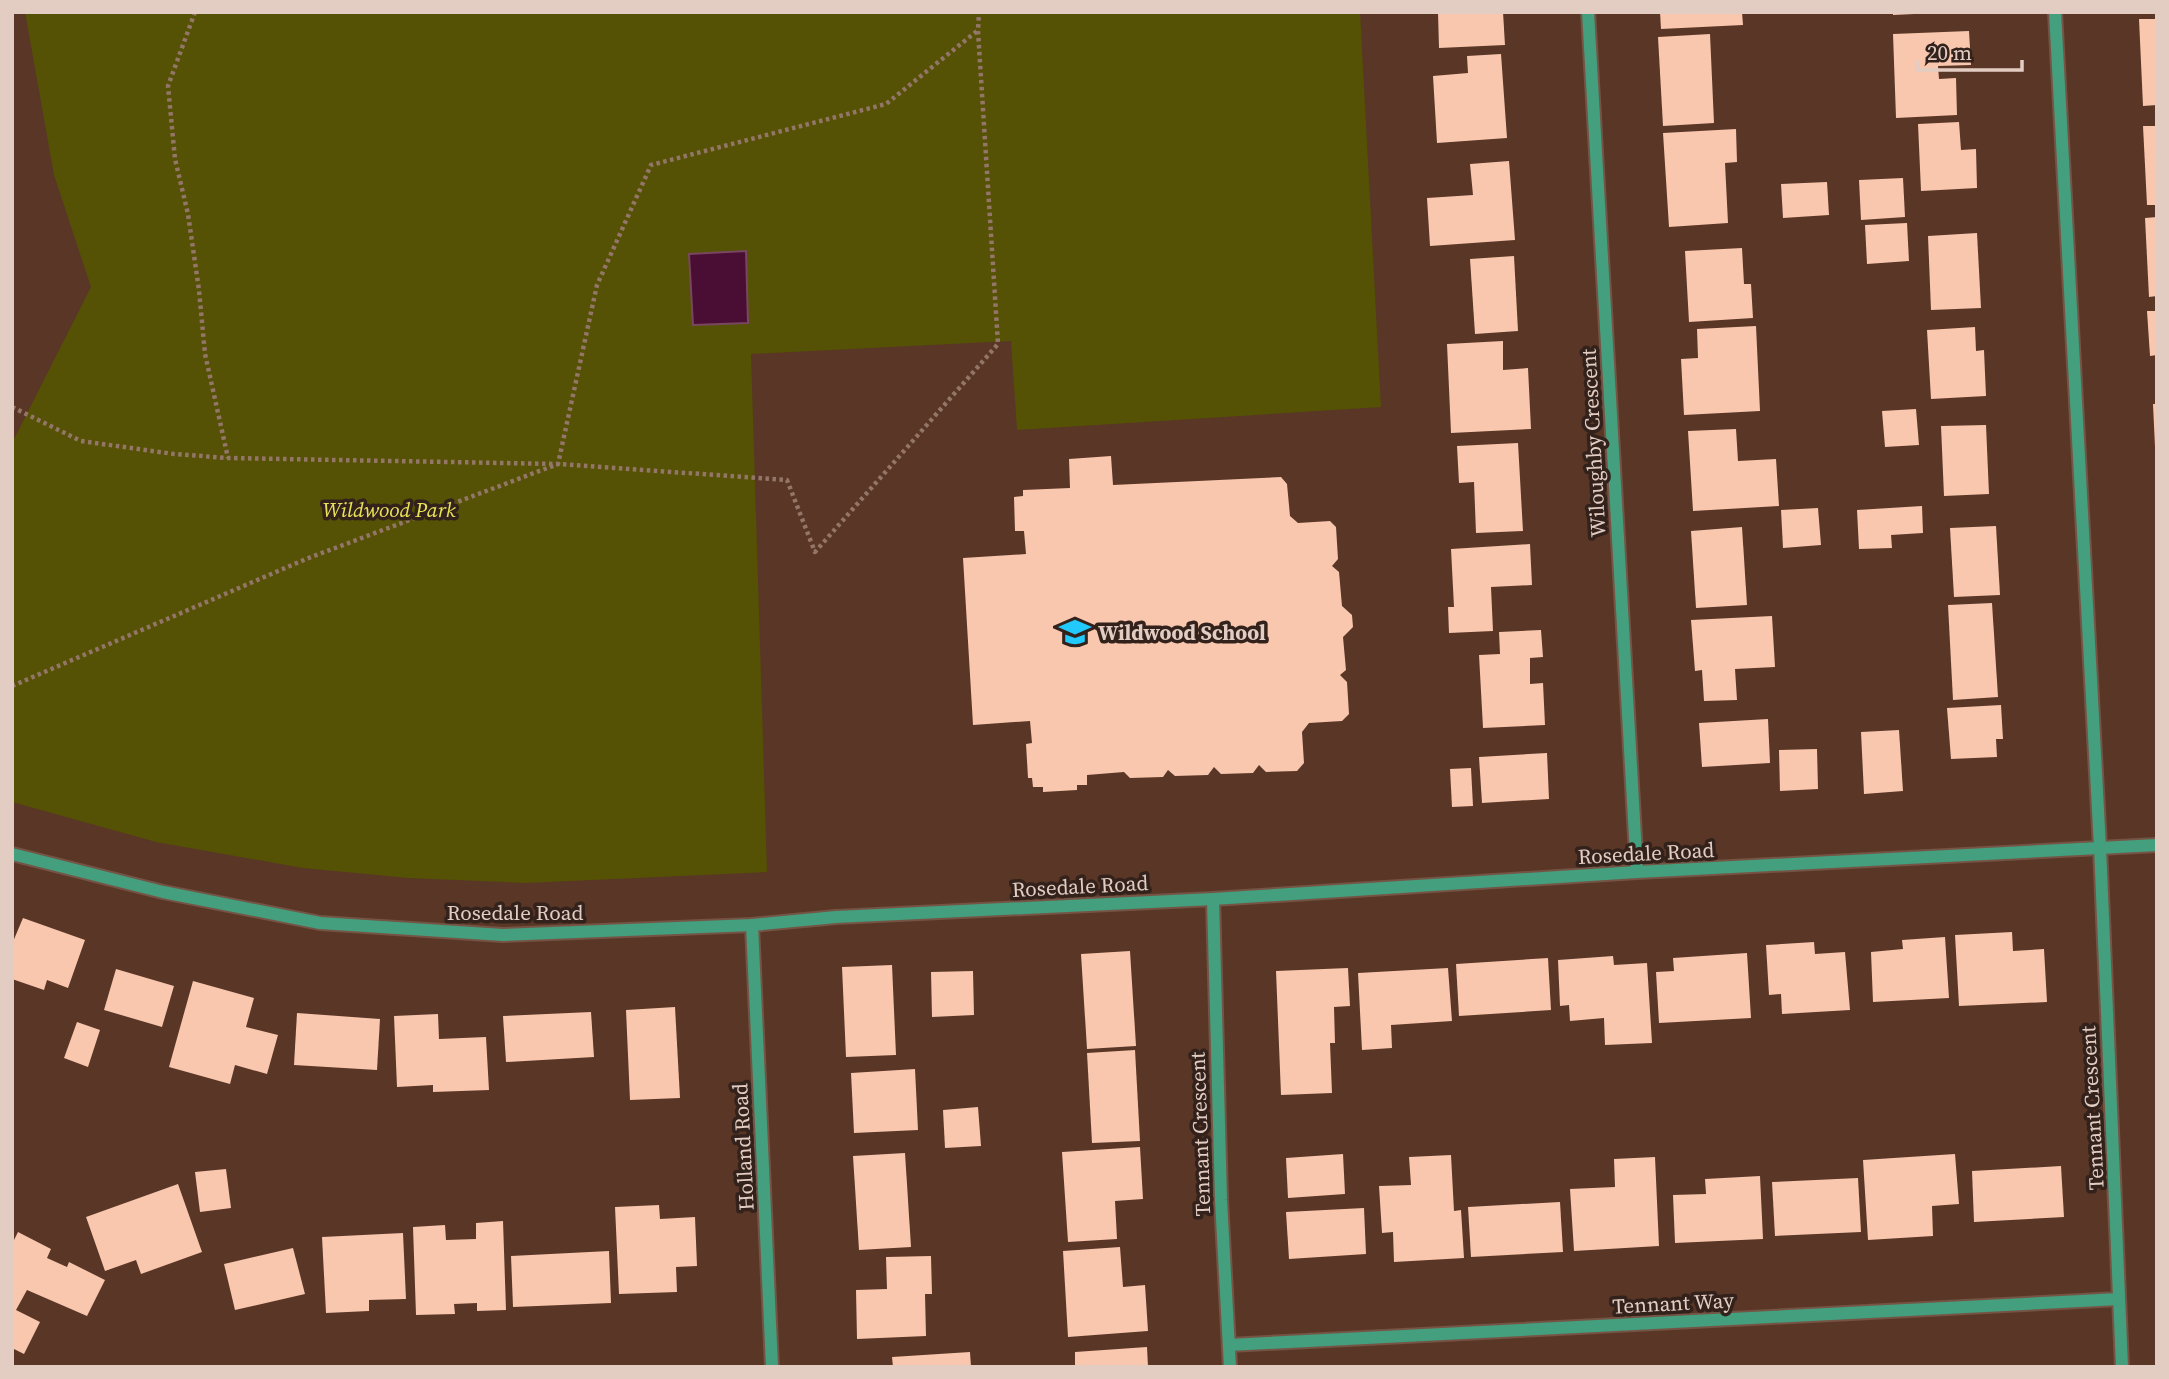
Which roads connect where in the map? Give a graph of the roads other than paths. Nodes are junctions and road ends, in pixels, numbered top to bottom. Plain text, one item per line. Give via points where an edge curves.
1 (1588, 12) edge
2 (2055, 12) edge
3 (2157, 845) edge
4 (2099, 847) junction
5 (12, 854) edge
6 (1637, 872) junction
7 (1213, 899) junction
8 (752, 925) junction
9 (2119, 1299) junction
10 (1229, 1345) junction
11 (772, 1367) edge
12 (1230, 1367) edge
13 (2122, 1367) edge

1 - 6 street, Wiloughby Crescent
2 - 4 street
3 - 4 street, Rosedale Road
4 - 6 street, Rosedale Road
4 - 9 street, Tennant Crescent
5 - 8 street, Rosedale Road via 163,892 320,923 503,935
6 - 7 street, Rosedale Road
7 - 8 street, Rosedale Road
7 - 10 street, Tennant Crescent
8 - 11 street, Holland Road
9 - 10 street, Tennant Way
9 - 13 street, Tennant Crescent
10 - 12 street, Tennant Crescent

